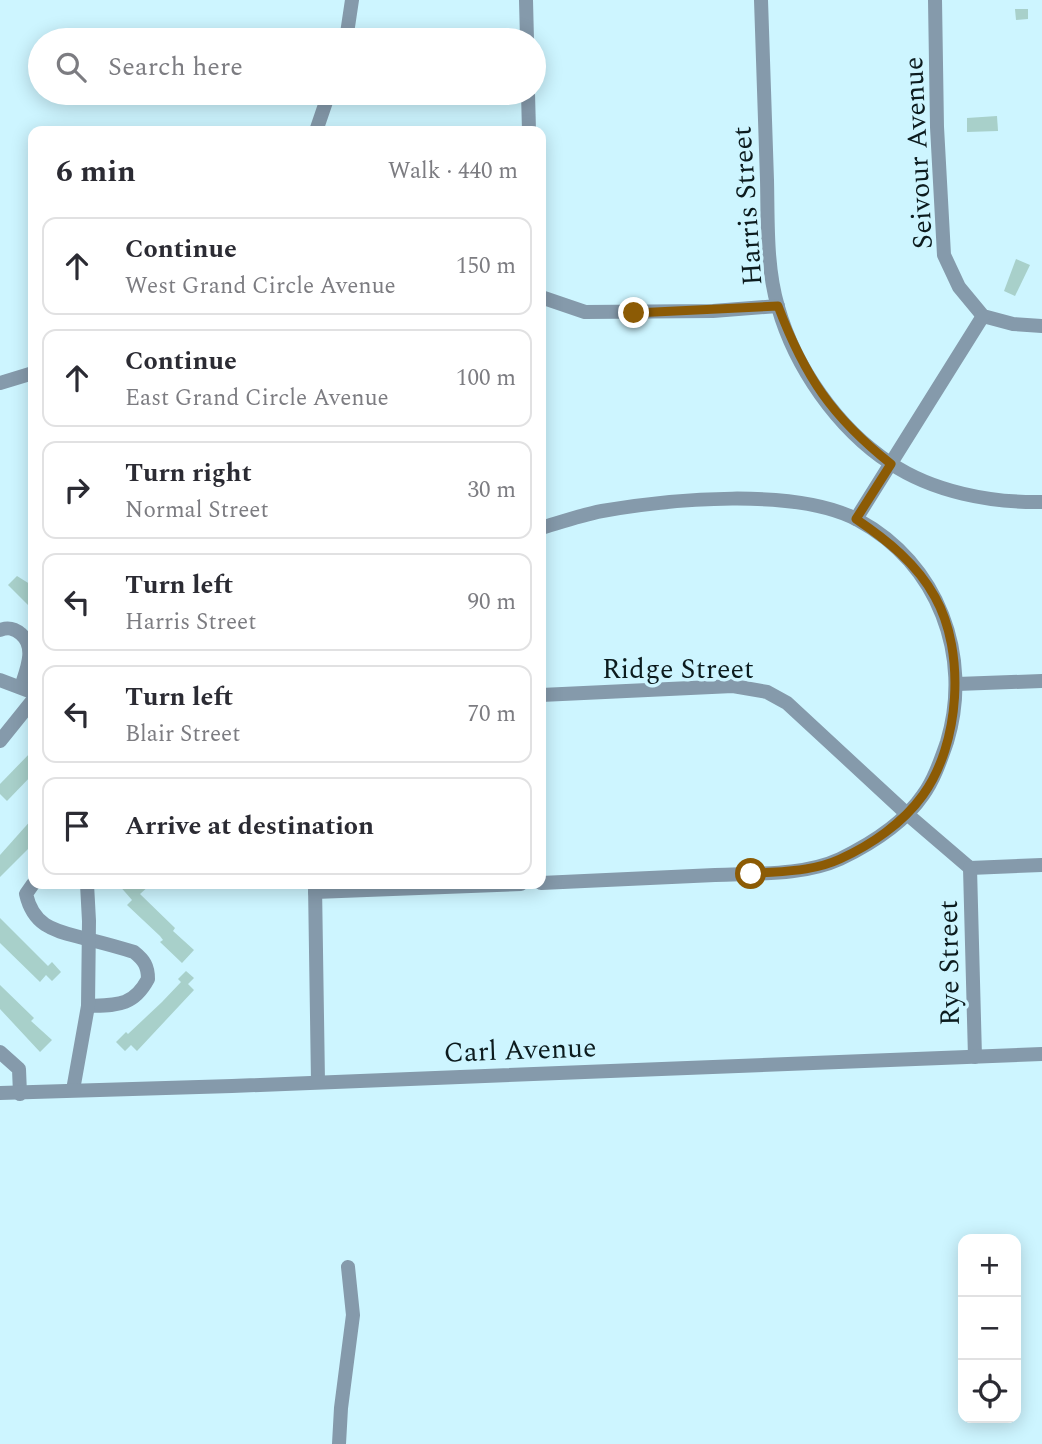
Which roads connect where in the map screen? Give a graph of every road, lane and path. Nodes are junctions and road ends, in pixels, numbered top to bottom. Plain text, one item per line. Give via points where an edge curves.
1 (352, 0) edge
2 (526, 0) edge
3 (761, 0) edge
4 (935, 0) edge
5 (348, 28) edge
6 (527, 28) edge
7 (325, 105) edge
8 (528, 105) edge
9 (318, 126) edge
10 (528, 126) edge
11 (546, 299) edge
12 (778, 306) junction
13 (983, 316) junction
14 (1042, 326) edge
15 (28, 375) edge
16 (0, 383) edge
17 (891, 464) junction
18 (1042, 502) edge
19 (856, 519) junction
20 (546, 527) edge
21 (0, 630) edge
22 (28, 643) edge
23 (0, 680) edge
24 (1042, 681) edge
25 (957, 684) junction
26 (27, 690) edge
27 (546, 695) edge
28 (28, 705) edge
29 (0, 741) edge
30 (907, 814) junction
31 (1042, 865) edge
32 (970, 868) junction
33 (546, 883) edge
34 (30, 889) edge
35 (87, 889) edge
36 (315, 889) edge
37 (89, 939) junction
38 (88, 1006) junction
39 (0, 1052) edge
40 (1042, 1054) edge
41 (975, 1057) junction
42 (318, 1082) junction
43 (74, 1090) junction
44 (0, 1093) edge
45 (20, 1094) junction
46 (348, 1267) dead end
47 (339, 1444) edge

1 - 5 street
2 - 6 street
3 - 12 street, Harris Street via 769,262
4 - 13 street, Seivour Avenue via 944,255 960,287
7 - 9 street
8 - 10 street
11 - 12 street via 585,312
12 - 17 street, Harris Street via 811,380 861,440
13 - 14 street
13 - 17 street
15 - 16 street
17 - 18 street, Harris Street via 960,493 998,501
17 - 19 street
19 - 20 street via 814,505 758,498 600,511
19 - 25 street via 886,539 935,597 949,632
21 - 22 street via 17,631
23 - 26 street
24 - 25 street
25 - 30 street via 942,758 925,793
27 - 30 street, Ridge Street via 733,686 767,692 787,703
28 - 29 street
30 - 32 street, Ridge Street
30 - 33 street via 873,841 838,860 806,869
31 - 32 street
32 - 41 street, Rye Street
34 - 37 street via 26,894 36,917 52,929
35 - 37 street
36 - 42 street
37 - 38 street
37 - 38 street via 134,952 144,961 148,979 132,999 120,1005
38 - 43 street
39 - 45 street via 19,1069
40 - 41 street, Carl Avenue
41 - 42 street, Carl Avenue
42 - 43 street, Carl Avenue
43 - 45 street, Carl Avenue
44 - 45 street, Carl Avenue
46 - 47 street via 353,1315

